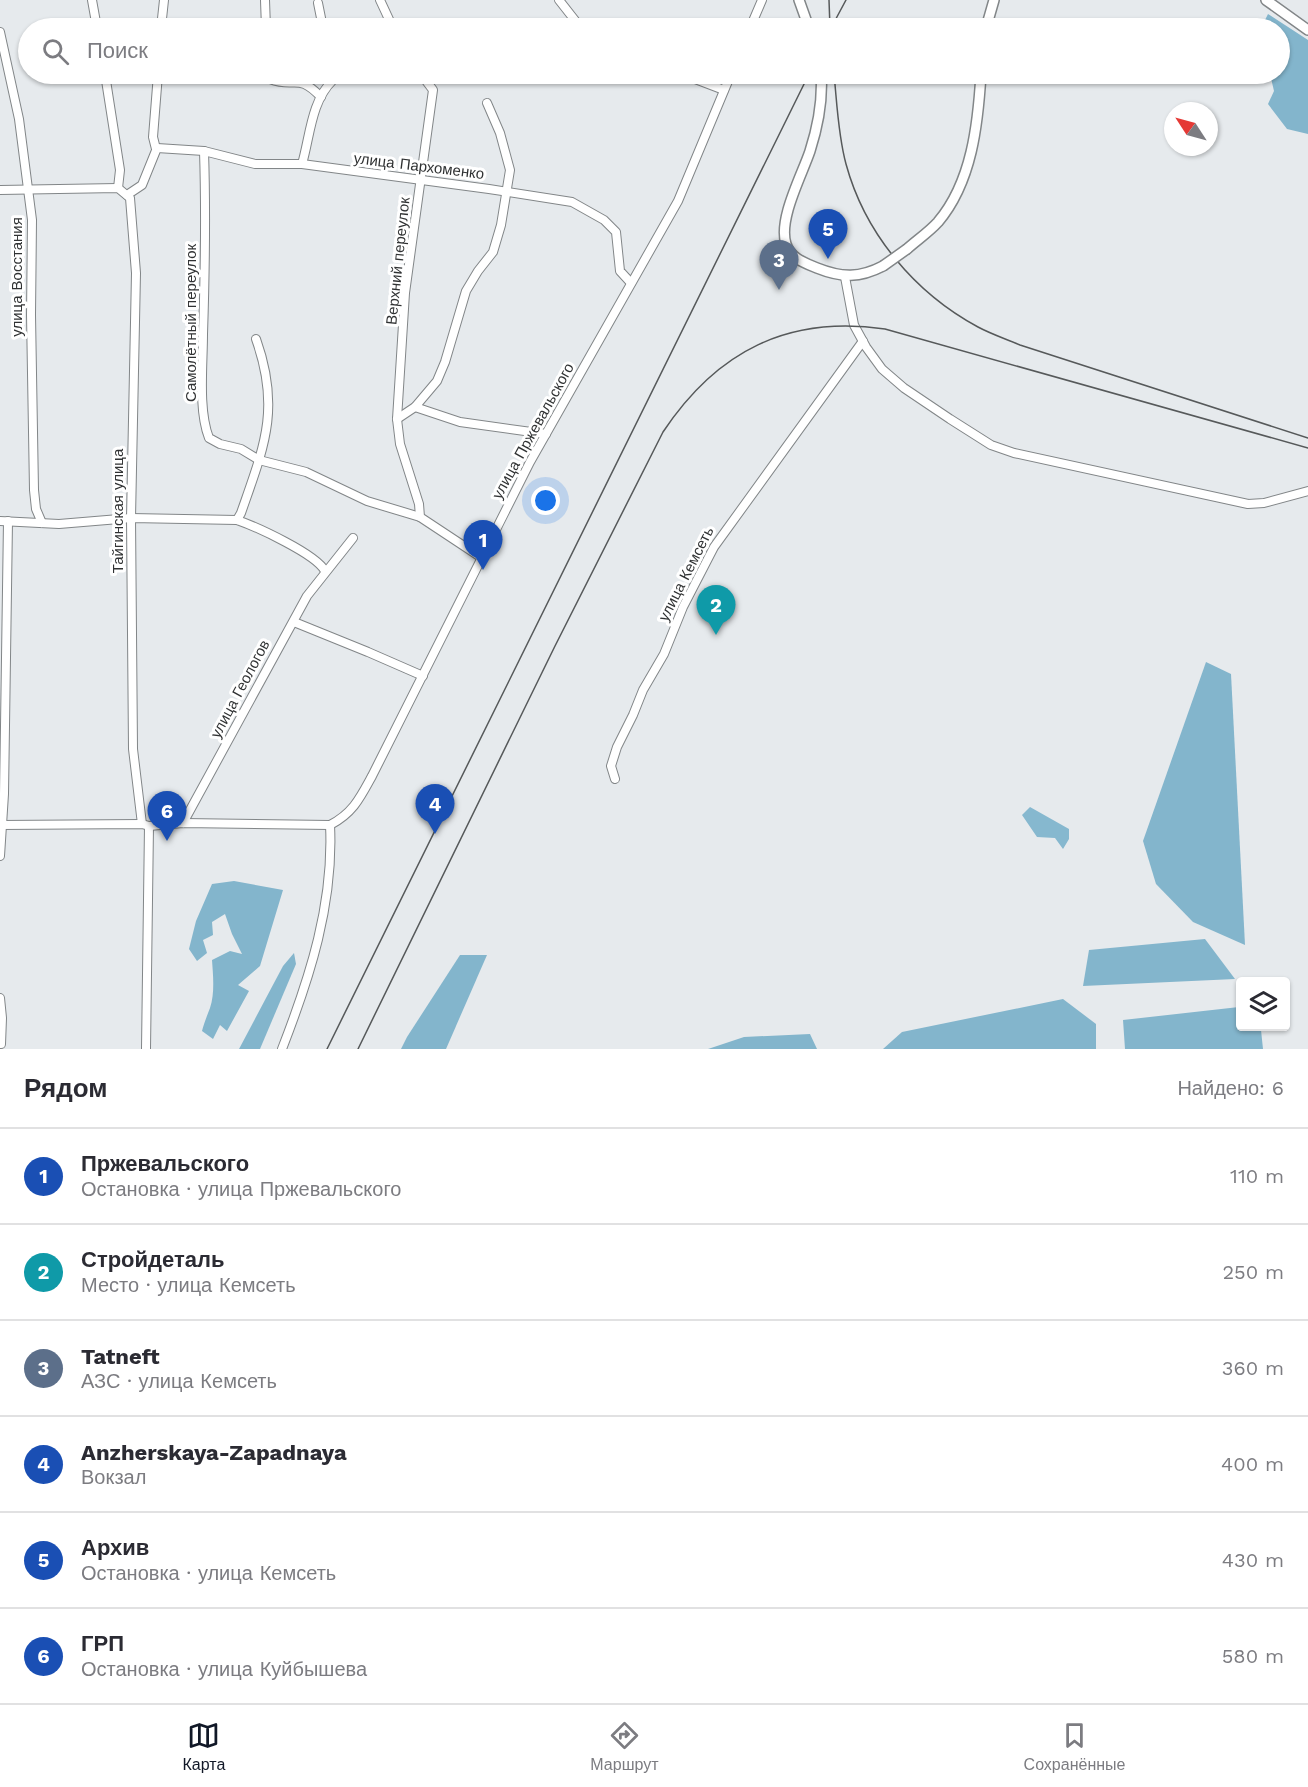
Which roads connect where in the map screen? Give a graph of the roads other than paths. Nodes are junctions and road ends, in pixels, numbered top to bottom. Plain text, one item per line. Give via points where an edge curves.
1 (92, 0) edge
2 (164, 0) edge
3 (265, 0) edge
4 (380, 0) edge
5 (559, 0) edge
6 (752, 0) edge
7 (799, 0) edge
8 (994, 0) edge
9 (1266, 0) edge
10 (762, 1) edge
11 (318, 3) dead end
12 (95, 18) edge
13 (162, 18) edge
14 (266, 18) edge
15 (321, 18) edge
16 (388, 18) edge
17 (573, 18) edge
18 (754, 18) edge
19 (805, 18) edge
20 (990, 18) edge
21 (1308, 30) edge
22 (0, 33) edge
23 (107, 84) edge
24 (157, 84) edge
25 (307, 84) edge
26 (330, 84) edge
27 (429, 84) edge
28 (708, 84) edge
29 (727, 84) edge
30 (822, 84) edge
31 (980, 84) edge
32 (724, 90) junction
33 (321, 97) junction
34 (487, 103) dead end
35 (156, 149) junction
36 (204, 151) junction
37 (302, 164) junction
38 (421, 180) junction
39 (118, 188) junction
40 (28, 189) junction
41 (0, 190) edge
42 (506, 191) junction
43 (128, 196) junction
44 (845, 277) junction
45 (631, 283) junction
46 (256, 339) dead end
47 (864, 344) junction
48 (415, 407) junction
49 (397, 419) junction
50 (546, 434) junction
51 (259, 460) junction
52 (1308, 491) edge
53 (36, 509) junction
54 (420, 517) junction
55 (131, 518) junction
56 (237, 520) junction
57 (4, 521) edge
58 (30, 521) junction
59 (42, 523) junction
60 (353, 537) dead end
61 (482, 558) junction
62 (325, 571) junction
63 (294, 622) junction
64 (2, 675) edge
65 (423, 676) junction
66 (615, 779) dead end
67 (183, 823) junction
68 (1, 825) edge
69 (145, 825) junction
70 (330, 825) junction
71 (0, 856) edge
72 (0, 998) edge
73 (1, 1046) edge
74 (146, 1049) edge
75 (282, 1049) edge

1 - 12 street
2 - 13 street
3 - 14 street
4 - 16 street
5 - 17 street
6 - 10 street
7 - 19 main road
8 - 20 main road
9 - 21 main road
10 - 18 street
11 - 15 street
22 - 40 street, улица Восстания via 19,118
23 - 39 street via 120,170
24 - 35 street via 153,137
25 - 33 street
26 - 33 street
27 - 38 street, Верхний переулок via 433,90
28 - 32 street
29 - 32 street, улица Пржевальского
30 - 44 main road via 818,122 787,215 784,237 790,252 800,261
31 - 44 main road, bridge via 969,162 957,194 938,222 884,266 867,274
32 - 45 street, улица Пржевальского via 678,201
33 - 37 street
34 - 42 street via 510,170
35 - 36 street, улица Пархоменко
35 - 43 street via 142,185
36 - 37 street, улица Пархоменко via 255,164
36 - 51 street, Самолётный переулок via 205,429 209,438 242,449
37 - 38 street, улица Пархоменко
38 - 42 street, улица Пархоменко
38 - 49 street, Верхний переулок via 405,293
39 - 40 street
39 - 43 street
40 - 41 street
40 - 53 street, улица Восстания via 32,220
42 - 45 street, улица Пархоменко via 572,202 604,220 616,232 620,271
42 - 48 street via 493,252 466,291 437,381
43 - 55 street, Тайгинская улица via 136,273
44 - 47 street via 854,325
45 - 50 street, улица Пржевальского
46 - 51 street via 269,393 268,427
47 - 52 street via 882,369 904,388 991,445 1014,453 1248,504
47 - 66 street, улица Кемсеть via 714,548 617,747 611,766
48 - 49 street
48 - 50 street via 460,422
49 - 54 street
50 - 61 street, улица Пржевальского
51 - 54 street, Самолётный переулок via 306,472 367,501
51 - 56 street
53 - 58 street
53 - 59 street, улица Восстания
54 - 61 street, Самолётный переулок
55 - 56 street
55 - 59 street
55 - 69 street, Тайгинская улица via 133,749
56 - 62 street via 295,548 321,564
57 - 58 street
57 - 64 street
58 - 59 street
60 - 62 street, улица Геологов
61 - 65 street, улица Пржевальского
62 - 63 street, улица Геологов
63 - 65 street
63 - 67 street, улица Геологов
64 - 68 street
65 - 70 street, улица Пржевальского via 356,804 345,817
67 - 69 street
67 - 70 street
68 - 69 street
68 - 71 street
69 - 74 street, Тайгинская улица
70 - 75 street via 328,885 313,961
72 - 73 street

